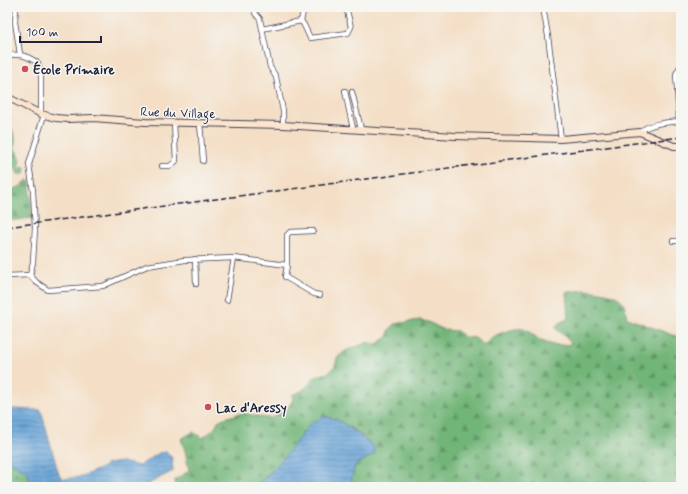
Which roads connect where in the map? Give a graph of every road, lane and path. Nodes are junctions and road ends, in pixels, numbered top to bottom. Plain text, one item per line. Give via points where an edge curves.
1 (16, 7) edge
2 (304, 7) edge
3 (346, 7) edge
4 (544, 7) edge
5 (255, 13) dead end
6 (301, 21) junction
7 (262, 29) junction
8 (20, 54) junction
9 (7, 55) edge
10 (681, 65) edge
11 (344, 91) dead end
12 (352, 92) dead end
13 (7, 97) edge
14 (43, 114) junction
15 (680, 121) edge
16 (174, 123) junction
17 (200, 124) junction
18 (284, 125) junction
19 (353, 129) junction
20 (361, 129) junction
21 (640, 132) junction
22 (561, 139) junction
23 (681, 146) edge
24 (203, 161) dead end
25 (162, 166) dead end
26 (313, 231) dead end
27 (673, 241) dead end
28 (681, 241) edge
29 (234, 258) junction
30 (195, 259) junction
31 (287, 265) junction
32 (30, 275) junction
33 (7, 276) edge
34 (196, 284) dead end
35 (320, 295) dead end
36 (227, 300) dead end

1 - 8 street via 15,22
2 - 6 street
3 - 6 street via 351,27 348,33 310,38
4 - 22 street
5 - 7 street via 260,19
6 - 7 street
7 - 18 street via 270,67 276,77
8 - 9 street
8 - 14 street via 38,63
10 - 15 street via 676,74
11 - 19 street
12 - 20 street
13 - 14 main road, Rue du Village
14 - 16 main road, Rue du Village via 68,119
14 - 32 street via 29,164 35,228
15 - 21 street via 653,125
16 - 17 main road, Rue du Village
16 - 25 street via 176,161 170,166
17 - 18 main road, Rue du Village
17 - 24 street
18 - 19 main road, Rue du Village
19 - 20 main road, Rue du Village
20 - 22 main road, Rue du Village via 455,136
21 - 22 main road, Rue du Village
21 - 23 main road via 674,146
26 - 31 street via 290,232 287,235
27 - 28 street
29 - 30 street
29 - 31 street
29 - 36 street
30 - 32 street via 147,266 103,286 48,290
30 - 34 street
31 - 35 street via 285,277
32 - 33 street

